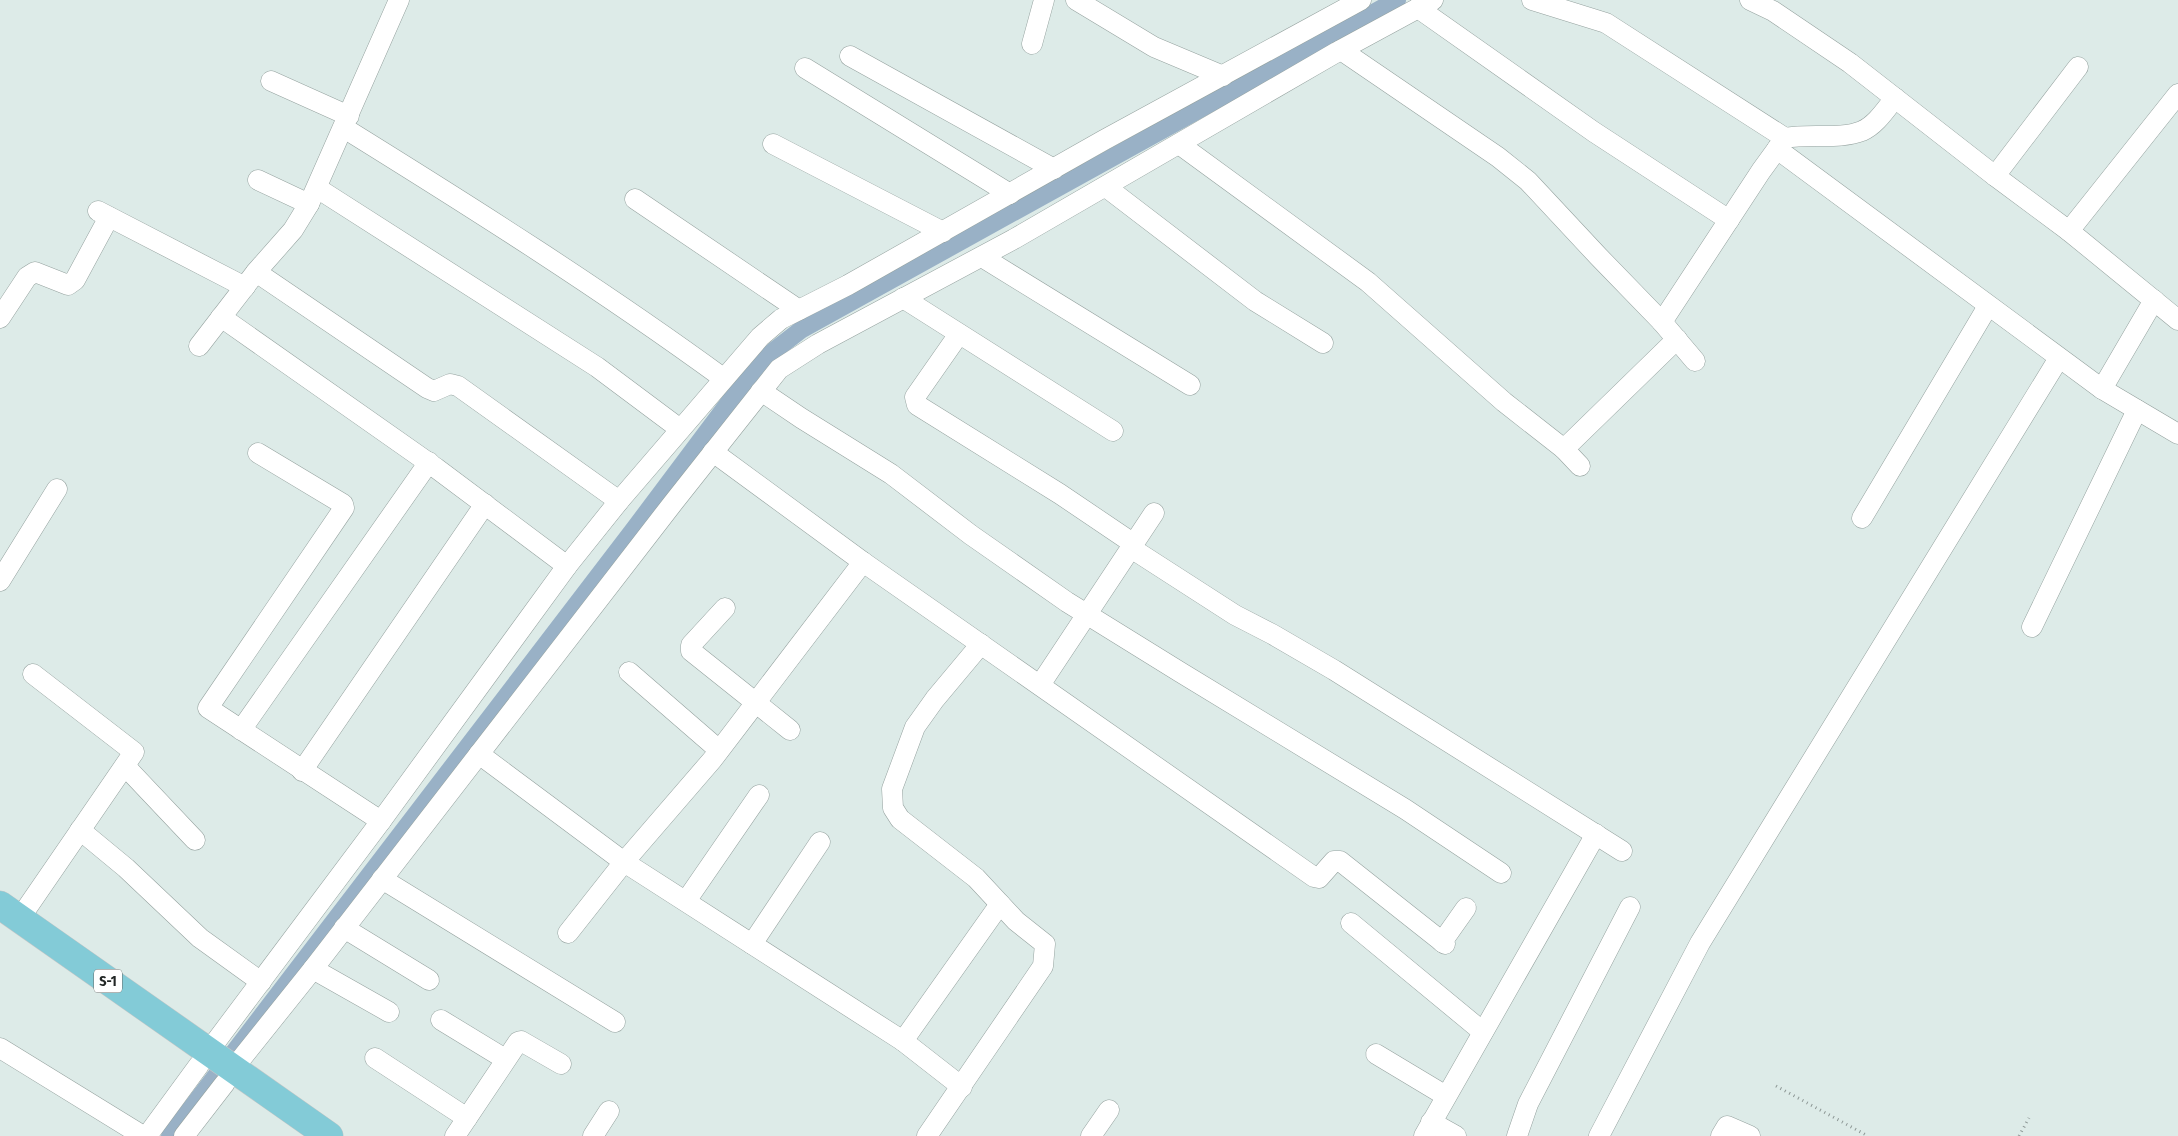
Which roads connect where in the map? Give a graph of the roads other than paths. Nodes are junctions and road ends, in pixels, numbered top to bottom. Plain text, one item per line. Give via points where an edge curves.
1 (399, 0) edge
2 (1044, 0) edge
3 (1076, 0) edge
4 (1361, 0) edge
5 (1532, 0) edge
6 (1750, 0) edge
7 (1425, 4) edge
8 (1032, 44) dead end
9 (1341, 50) junction
10 (850, 56) dead end
11 (2078, 67) dead end
12 (805, 68) dead end
13 (1223, 76) junction
14 (271, 80) dead end
15 (2178, 94) edge
16 (1894, 98) junction
17 (347, 122) junction
18 (773, 144) dead end
19 (1179, 144) junction
20 (1781, 144) junction
21 (1054, 169) junction
22 (1994, 176) junction
23 (258, 180) dead end
24 (1106, 186) junction
25 (1010, 194) junction
26 (313, 196) junction
27 (635, 199) dead end
28 (1729, 220) junction
29 (2069, 231) junction
30 (943, 232) junction
31 (982, 257) junction
32 (251, 280) junction
33 (904, 298) junction
34 (2154, 300) junction
35 (1988, 306) junction
36 (799, 310) junction
37 (221, 317) junction
38 (0, 318) edge
39 (2178, 320) edge
40 (1662, 322) junction
41 (959, 334) junction
42 (1677, 339) junction
43 (1323, 343) dead end
44 (199, 346) dead end
45 (2059, 358) junction
46 (1695, 361) dead end
47 (723, 378) junction
48 (1190, 385) dead end
49 (2102, 389) junction
50 (762, 391) junction
51 (2137, 410) junction
52 (680, 429) junction
53 (1113, 431) dead end
54 (2178, 434) edge
55 (1564, 449) junction
56 (713, 452) junction
57 (258, 453) dead end
58 (428, 462) junction
59 (1580, 466) dead end
60 (57, 489) dead end
61 (619, 502) junction
62 (486, 504) junction
63 (1154, 513) dead end
64 (1862, 518) dead end
65 (1132, 546) junction
66 (863, 562) junction
67 (567, 566) junction
68 (0, 581) edge
69 (726, 608) dead end
70 (1088, 614) junction
71 (2032, 627) dead end
72 (981, 644) junction
73 (629, 672) dead end
74 (33, 674) dead end
75 (1040, 685) junction
76 (755, 703) junction
77 (241, 730) junction
78 (790, 730) dead end
79 (719, 750) junction
80 (479, 754) junction
81 (125, 766) junction
82 (302, 771) junction
83 (759, 795) dead end
84 (381, 821) junction
85 (80, 830) junction
86 (1596, 834) junction
87 (195, 840) dead end
88 (820, 842) dead end
89 (1622, 851) dead end
90 (624, 862) junction
91 (1501, 873) dead end
92 (382, 879) junction
93 (686, 901) junction
94 (1000, 904) junction
95 (1630, 907) dead end
96 (1466, 908) dead end
97 (7, 917) edge
98 (1351, 923) dead end
99 (344, 928) junction
100 (568, 933) dead end
101 (752, 944) junction
102 (313, 969) junction
103 (429, 980) dead end
104 (261, 982) junction
105 (389, 1012) dead end
106 (441, 1020) dead end
107 (615, 1022) dead end
108 (1483, 1032) junction
109 (903, 1041) junction
110 (0, 1048) edge
111 (1376, 1054) dead end
112 (374, 1058) dead end
113 (505, 1059) junction
114 (562, 1064) dead end
115 (214, 1066) junction
116 (962, 1087) junction
117 (1446, 1096) junction
118 (1109, 1110) dead end
119 (609, 1111) dead end
120 (467, 1118) junction
121 (1427, 1129) edge
122 (143, 1136) edge
123 (147, 1136) edge
124 (184, 1136) edge
125 (301, 1136) edge
126 (329, 1136) edge
127 (455, 1136) edge
128 (593, 1136) edge
129 (927, 1136) edge
130 (1091, 1136) edge
131 (1456, 1136) edge
132 (1517, 1136) edge
133 (1600, 1136) edge
134 (1721, 1136) edge
135 (1750, 1136) edge

1 - 17 street
2 - 8 street
3 - 13 street via 1154,47
4 - 13 street
5 - 20 street via 1606,23
6 - 16 street via 1850,63
7 - 9 street
7 - 28 street via 1594,132
9 - 19 street
9 - 40 street via 1528,181
10 - 21 street
11 - 22 street
12 - 25 street
13 - 21 street
14 - 17 street
15 - 29 street
16 - 20 street via 1863,130 1848,134 1801,135
16 - 22 street
17 - 26 street
17 - 47 street
18 - 30 street
19 - 24 street
19 - 55 street via 1368,282 1504,402
20 - 28 street
20 - 35 street
21 - 25 street
22 - 29 street
23 - 26 street
24 - 31 street
24 - 43 street via 1255,301
25 - 30 street
26 - 32 street via 293,230
26 - 52 street via 597,367
27 - 36 street
28 - 40 street
29 - 34 street
30 - 36 street
31 - 33 street
31 - 48 street
32 - 37 street
32 - 38 street via 103,214 75,280 68,285 35,272 27,277
32 - 61 street via 427,388 434,391 450,384 458,386
33 - 41 street
33 - 50 street via 779,369
34 - 39 street
34 - 49 street
35 - 45 street
35 - 64 street
36 - 47 street via 760,337
37 - 44 street
37 - 58 street
40 - 42 street
41 - 53 street
41 - 65 street via 915,397 917,405 1060,494
42 - 46 street
42 - 55 street
45 - 49 street
45 - 133 street via 1700,943
47 - 52 street
49 - 51 street
50 - 56 street
50 - 70 street via 891,474 971,535
51 - 54 street
51 - 71 street
52 - 61 street
55 - 59 street
56 - 66 street
56 - 80 street
57 - 77 street via 343,504 344,508 208,708
58 - 62 street
58 - 77 street
60 - 68 street
61 - 67 street
62 - 67 street
62 - 82 street
63 - 65 street
65 - 70 street
65 - 86 street via 1235,615 1334,670
66 - 72 street
66 - 76 street
67 - 84 street
69 - 76 street via 691,645 691,651
70 - 75 street
70 - 91 street via 1405,809
72 - 75 street
72 - 94 street via 915,727 892,790 893,808 900,819 976,878
73 - 79 street
74 - 81 street via 134,752
75 - 96 street via 1314,877 1319,878 1334,861 1340,861 1444,943
76 - 78 street
76 - 79 street
77 - 82 street
79 - 90 street
80 - 90 street
80 - 92 street
81 - 85 street
81 - 87 street
82 - 84 street
83 - 93 street
84 - 104 street
85 - 97 street
85 - 104 street via 126,868 200,938
86 - 89 street
86 - 108 street
88 - 101 street
90 - 93 street
90 - 100 street
92 - 99 street
92 - 107 street
93 - 101 street
94 - 109 street
94 - 116 street via 1045,944 1043,966
95 - 132 street via 1528,1104
97 - 115 main road, S-1
98 - 108 street
99 - 102 street
99 - 103 street
101 - 109 street
102 - 105 street
102 - 115 street
104 - 115 street
106 - 113 street
108 - 117 street
109 - 116 street
110 - 122 street
111 - 117 street
112 - 120 street
113 - 114 street via 521,1041
113 - 120 street
115 - 123 street
115 - 124 street
115 - 125 main road, S-1
115 - 126 main road, S-1
116 - 129 street
117 - 121 street
118 - 130 street
119 - 128 street
120 - 127 street
121 - 131 street
134 - 135 street via 1726,1126

